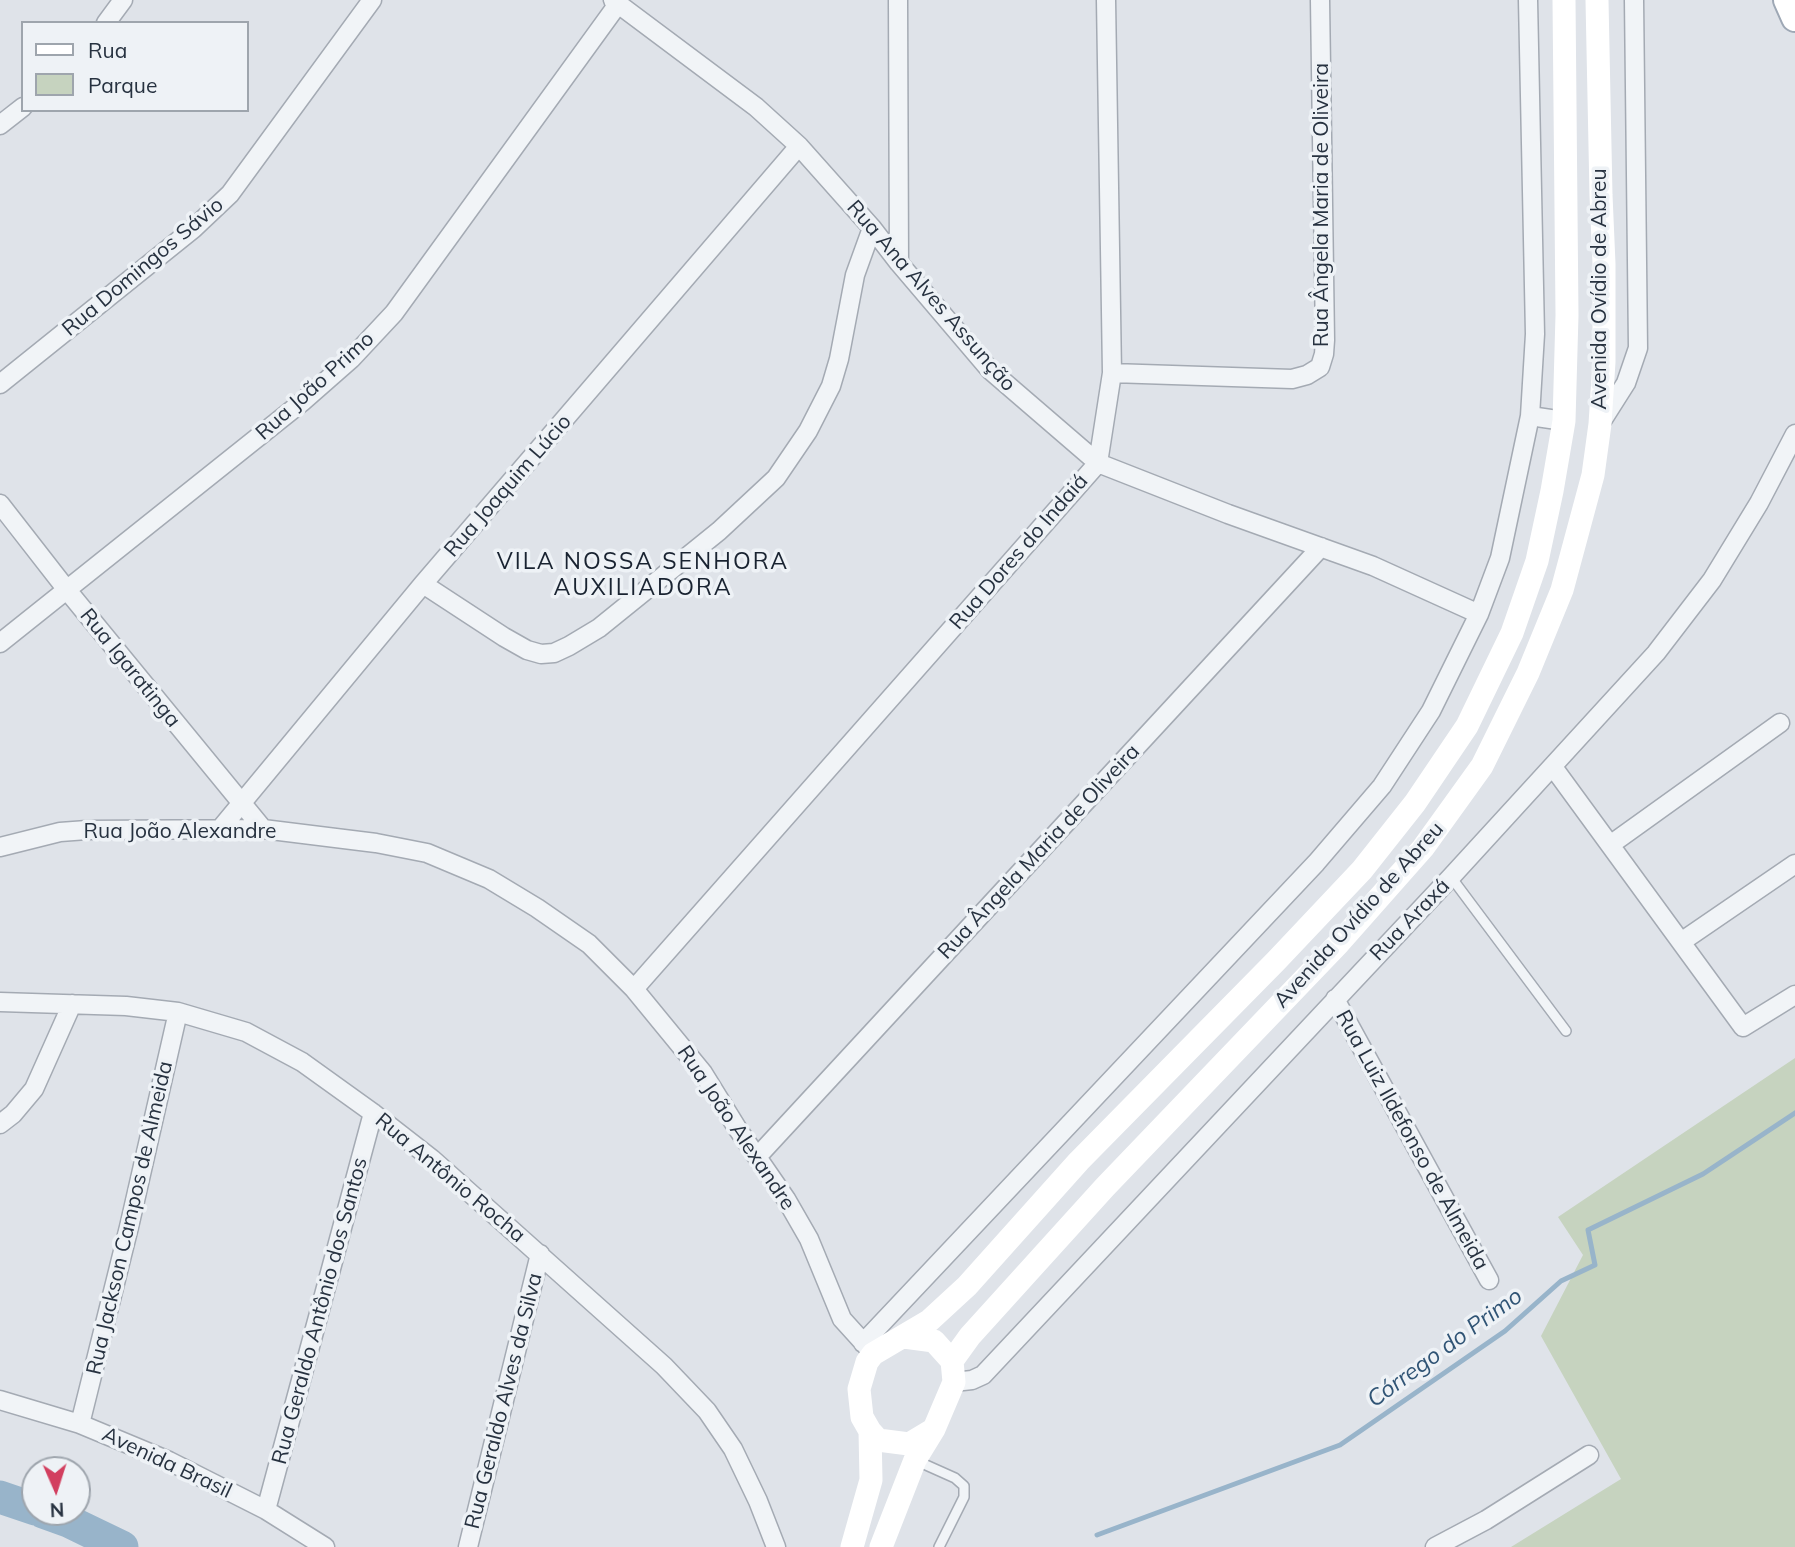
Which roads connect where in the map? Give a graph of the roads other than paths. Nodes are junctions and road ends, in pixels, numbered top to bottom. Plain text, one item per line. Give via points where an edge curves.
1 (123, 0) edge
2 (372, 0) edge
3 (898, 0) edge
4 (1106, 0) edge
5 (1320, 0) edge
6 (1528, 0) edge
7 (1564, 0) edge
8 (1597, 0) edge
9 (1634, 0) edge
10 (1787, 0) edge
11 (615, 2) edge
12 (1795, 18) edge
13 (107, 21) edge
14 (21, 109) edge
15 (0, 125) edge
16 (799, 146) junction
17 (1566, 193) junction
18 (1601, 195) junction
19 (872, 228) junction
20 (898, 263) junction
21 (1112, 373) junction
22 (0, 384) edge
23 (1530, 416) junction
24 (1564, 421) junction
25 (1600, 424) junction
26 (1795, 433) edge
27 (1097, 463) junction
28 (0, 504) edge
29 (1321, 547) junction
30 (423, 584) junction
31 (67, 590) junction
32 (1479, 614) junction
33 (0, 643) edge
34 (1780, 723) dead end
35 (1553, 767) junction
36 (241, 804) junction
37 (221, 828) junction
38 (263, 829) junction
39 (1610, 845) junction
40 (0, 847) edge
41 (1795, 864) edge
42 (1451, 877) junction
43 (1681, 942) junction
44 (634, 989) junction
45 (1795, 995) edge
46 (1335, 999) junction
47 (0, 1002) edge
48 (72, 1004) junction
49 (178, 1012) junction
50 (1566, 1031) dead end
51 (373, 1113) junction
52 (0, 1124) edge
53 (757, 1157) junction
54 (540, 1254) junction
55 (1489, 1280) dead end
56 (904, 1337) junction
57 (868, 1348) junction
58 (953, 1372) junction
59 (0, 1400) edge
60 (80, 1424) junction
61 (934, 1429) junction
62 (870, 1430) junction
63 (1589, 1455) dead end
64 (915, 1460) junction
65 (266, 1510) junction
66 (325, 1547) edge
67 (468, 1547) edge
68 (775, 1547) edge
69 (852, 1547) edge
70 (881, 1547) edge
71 (939, 1547) edge
72 (1435, 1547) edge

1 - 13 street
2 - 22 street, Rua Domingos Sávio via 230,194
3 - 20 street
4 - 21 street, Rua Dores do Indaiá
5 - 21 street, Rua Ângela Maria de Oliveira via 1325,340 1320,367 1292,379
6 - 23 street via 1535,334
7 - 17 main road, Avenida Ovídio de Abreu
8 - 18 main road, Avenida Ovídio de Abreu
9 - 25 street via 1638,348 1626,383
10 - 12 main road
11 - 16 street, Rua Ana Alves Assunção via 756,107
11 - 31 street, Rua João Primo via 394,313 302,402
14 - 15 street
16 - 19 street, Rua Ana Alves Assunção
16 - 30 street, Rua Joaquim Lúcio
17 - 18 main road
17 - 24 main road, Avenida Ovídio de Abreu
18 - 25 main road, Avenida Ovídio de Abreu via 1604,334
19 - 20 street, Rua Ana Alves Assunção
19 - 30 street via 855,275 831,386 776,478 719,531 599,628 562,650 541,654 504,637
20 - 27 street, Rua Ana Alves Assunção via 990,370
21 - 27 street, Rua Dores do Indaiá
23 - 24 street
23 - 32 street via 1500,558
24 - 56 main road, Avenida Ovídio de Abreu via 1537,561 1512,633 1467,726 1415,803 1362,870 1079,1161 967,1286
25 - 58 main road, Avenida Ovídio de Abreu via 1593,475 1562,590 1482,766 1423,848 1339,943 1105,1187 970,1336
26 - 35 street, Rua Araxá via 1712,580 1656,653
27 - 29 street, Rua Ana Alves Assunção
27 - 44 street, Rua Dores do Indaiá
28 - 31 street, Rua Igaratinga
29 - 32 street, Rua Ana Alves Assunção
29 - 53 street, Rua Ângela Maria de Oliveira
30 - 36 street, Rua Joaquim Lúcio
31 - 33 street, Rua João Primo
31 - 36 street, Rua Igaratinga
32 - 57 street via 1431,711 1382,786
34 - 39 street
35 - 39 street
35 - 42 street, Rua Araxá
36 - 37 street, Rua Joaquim Lúcio
36 - 38 street, Rua Igaratinga
37 - 38 street, Rua João Alexandre
37 - 40 street, Rua João Alexandre via 60,832
38 - 44 street, Rua João Alexandre via 427,853 489,879 589,944
39 - 43 street
41 - 43 street
42 - 46 street, Rua Araxá
42 - 50 lane
43 - 45 street via 1744,1027
44 - 53 street, Rua João Alexandre via 703,1073
46 - 55 street, Rua Luiz Ildefonso de Almeida
46 - 58 street, Rua Araxá via 983,1375 972,1380
47 - 48 street, Rua Antônio Rocha
48 - 49 street, Rua Antônio Rocha
48 - 52 street via 34,1089
49 - 51 street, Rua Antônio Rocha via 246,1032 302,1062
49 - 60 street, Rua Jackson Campos de Almeida
51 - 54 street, Rua Antônio Rocha
51 - 65 street, Rua Geraldo Antônio dos Santos
53 - 57 street, Rua João Alexandre via 809,1239 842,1319
54 - 67 street, Rua Geraldo Alves da Silva
54 - 68 street, Rua Antônio Rocha via 707,1410 733,1449
56 - 57 main road
56 - 58 main road via 934,1341
57 - 62 main road via 859,1389 862,1416
58 - 61 main road
59 - 60 street, Avenida Brasil
60 - 65 street, Avenida Brasil via 169,1461
61 - 62 main road via 909,1444 878,1440
61 - 64 main road
62 - 69 main road via 871,1480
63 - 72 street
64 - 70 main road
64 - 71 lane via 964,1486 964,1497
65 - 66 street, Avenida Brasil

